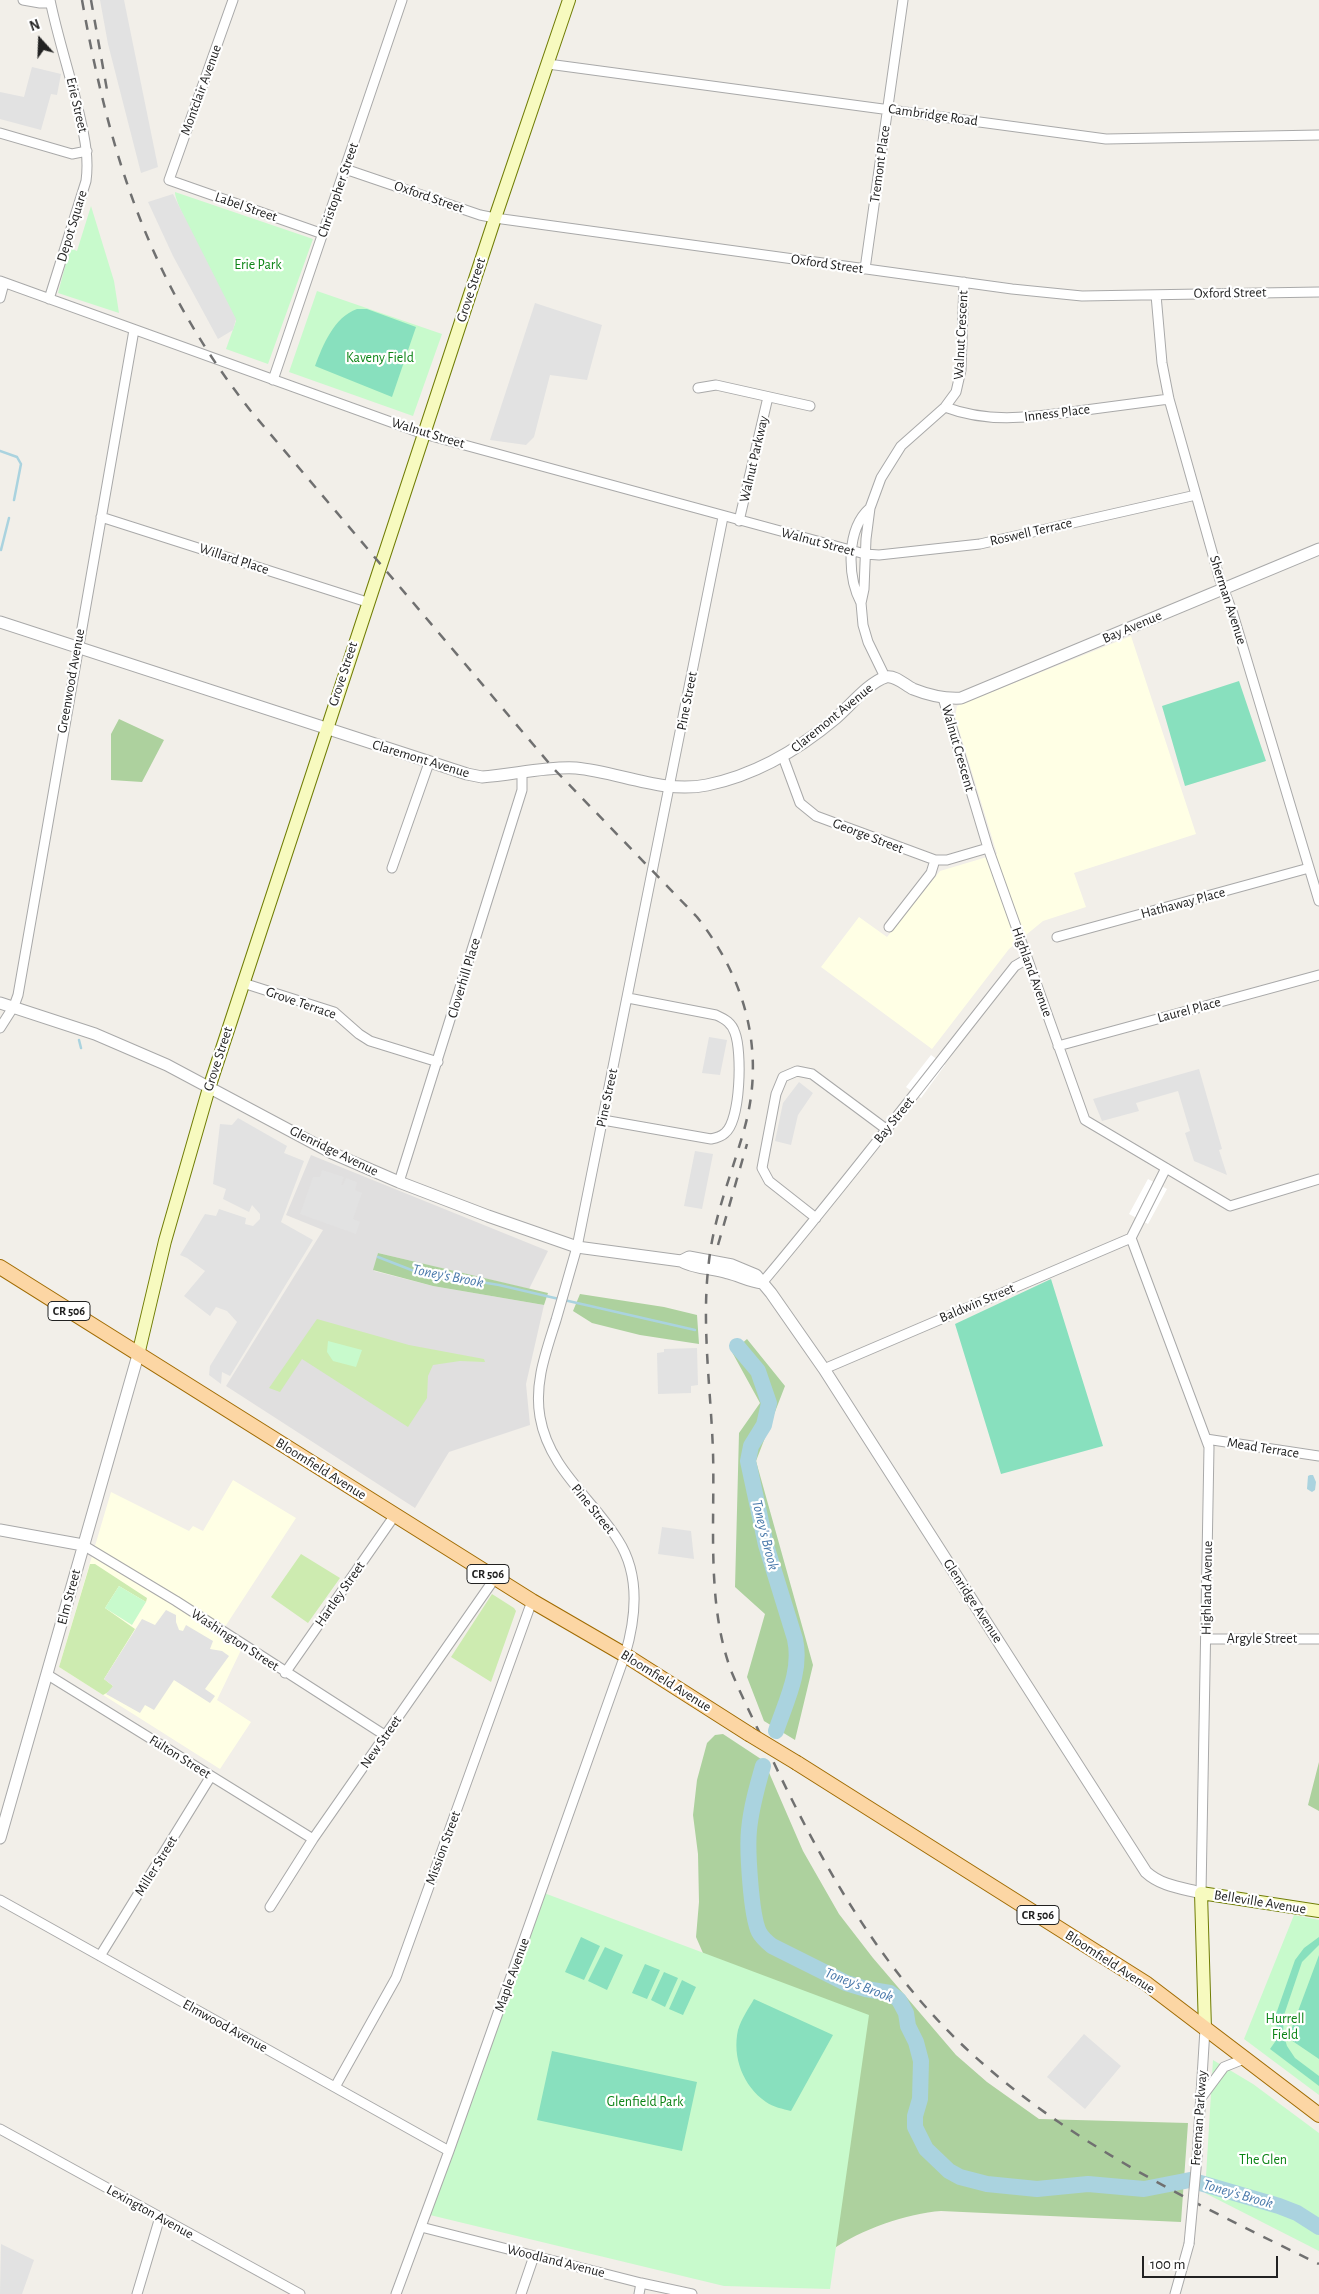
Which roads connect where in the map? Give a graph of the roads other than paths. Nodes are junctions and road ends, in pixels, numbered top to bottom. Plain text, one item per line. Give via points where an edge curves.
1 (23, 0) edge
2 (233, 0) edge
3 (402, 0) edge
4 (569, 0) edge
5 (903, 0) edge
6 (50, 1) edge
7 (548, 64) junction
8 (888, 109) junction
9 (0, 133) edge
10 (1319, 135) edge
11 (87, 151) junction
12 (345, 168) junction
13 (169, 180) joint
14 (495, 218) junction
15 (323, 234) junction
16 (865, 269) junction
17 (2, 282) edge
18 (964, 282) junction
19 (1319, 292) edge
20 (1156, 295) junction
21 (0, 298) edge
22 (49, 299) junction
23 (134, 330) junction
24 (273, 380) junction
25 (698, 388) dead end
26 (768, 397) junction
27 (1169, 399) junction
28 (810, 406) dead end
29 (945, 407) junction
30 (424, 434) junction
31 (1196, 495) junction
32 (870, 508) junction
33 (101, 517) junction
34 (723, 517) junction
35 (739, 521) junction
36 (1319, 549) edge
37 (852, 551) junction
38 (865, 554) junction
39 (1224, 589) junction
40 (367, 602) junction
41 (861, 602) junction
42 (0, 622) edge
43 (77, 647) junction
44 (886, 677) junction
45 (943, 698) junction
46 (325, 729) junction
47 (783, 756) junction
48 (428, 763) junction
49 (522, 773) junction
50 (669, 786) junction
51 (988, 848) junction
52 (935, 860) junction
53 (392, 868) dead end
54 (1309, 868) junction
55 (1319, 901) edge
56 (889, 927) dead end
57 (1057, 938) dead end
58 (1027, 959) junction
59 (1319, 975) edge
60 (243, 984) junction
61 (628, 998) junction
62 (0, 1003) edge
63 (14, 1006) junction
64 (0, 1028) edge
65 (1058, 1046) junction
66 (438, 1062) junction
67 (209, 1088) junction
68 (603, 1120) junction
69 (886, 1129) junction
70 (1166, 1168) junction
71 (1319, 1179) edge
72 (399, 1182) junction
73 (816, 1218) junction
74 (1131, 1238) junction
75 (577, 1247) junction
76 (0, 1267) edge
77 (762, 1284) junction
78 (138, 1355) junction
79 (824, 1369) junction
80 (1206, 1439) junction
81 (1319, 1456) edge
82 (395, 1515) junction
83 (0, 1530) edge
84 (83, 1545) junction
85 (494, 1578) junction
86 (532, 1601) junction
87 (1206, 1639) junction
88 (1319, 1639) edge
89 (625, 1655) junction
90 (285, 1673) junction
91 (48, 1674) junction
92 (386, 1736) junction
93 (211, 1776) junction
94 (0, 1838) edge
95 (312, 1839) junction
96 (1202, 1893) junction
97 (0, 1900) edge
98 (270, 1907) dead end
99 (1319, 1911) edge
100 (100, 1956) junction
101 (1205, 2030) junction
102 (1244, 2059) junction
103 (335, 2087) junction
104 (1200, 2099) junction
105 (1319, 2115) edge
106 (0, 2129) edge
107 (449, 2151) junction
108 (160, 2217) junction
109 (421, 2227) junction
110 (534, 2256) junction
111 (641, 2283) junction
112 (136, 2294) edge
113 (300, 2294) edge
114 (396, 2294) edge
115 (521, 2294) edge
116 (639, 2294) edge
117 (692, 2294) edge
118 (1175, 2294) edge

1 - 6 street
2 - 13 street, Montclair Avenue
3 - 12 street, Christopher Street
4 - 7 main road, Grove Street
5 - 8 street, Tremont Place
6 - 11 street, Erie Street
7 - 8 street, Cambridge Road
7 - 14 main road, Grove Street
8 - 10 street, Cambridge Road via 1106,139
8 - 16 street, Tremont Place
9 - 11 street via 72,154
11 - 22 street, Depot Square via 86,182
12 - 14 street, Oxford Street
12 - 15 street, Christopher Street
13 - 15 street, Label Street
14 - 16 street, Oxford Street
14 - 30 main road, Grove Street
15 - 24 street, Christopher Street
16 - 18 street, Oxford Street
17 - 21 street
17 - 22 street, Walnut Street
18 - 20 street, Oxford Street via 1082,296
18 - 29 street, Walnut Crescent via 960,381
19 - 20 street, Oxford Street
20 - 27 street, Sherman Avenue
22 - 23 street, Walnut Street
23 - 24 street, Walnut Street
23 - 33 street, Greenwood Avenue
24 - 30 street, Walnut Street
25 - 26 street, Walnut Parkway via 716,385
26 - 28 street, Walnut Parkway
26 - 35 street, Walnut Parkway
27 - 29 street, Inness Place via 1016,419 987,418
27 - 31 street, Sherman Avenue
29 - 32 street, Walnut Crescent via 901,446 881,478
30 - 34 street, Walnut Street
30 - 40 main road, Grove Street
31 - 38 street, Roswell Terrace via 980,544
31 - 39 street, Sherman Avenue
32 - 37 street, Walnut Crescent via 863,514
32 - 38 street, Walnut Crescent
33 - 40 street, Willard Place
33 - 43 street, Greenwood Avenue
34 - 35 street, Walnut Street
34 - 50 street, Pine Street
35 - 37 street, Walnut Street
36 - 39 street, Bay Avenue
37 - 38 street, Walnut Street
37 - 41 street, Walnut Crescent via 855,591
38 - 41 street, Walnut Crescent
39 - 45 street, Bay Avenue via 969,695
39 - 54 street, Sherman Avenue
40 - 46 main road, Grove Street
41 - 44 street, Walnut Crescent via 868,642
42 - 43 street, Claremont Avenue
43 - 46 street, Claremont Avenue
43 - 63 street, Greenwood Avenue
44 - 45 street, Walnut Crescent
44 - 47 street, Claremont Avenue via 872,685 824,728
45 - 51 street, Walnut Crescent
46 - 48 street, Claremont Avenue
46 - 60 main road, Grove Street
47 - 50 street, Claremont Avenue via 724,781 691,787
47 - 52 street, George Street via 800,803 810,813
48 - 49 street, Claremont Avenue via 482,777
48 - 53 street
49 - 50 street, Claremont Avenue via 575,768
49 - 66 street, Cloverhill Place via 522,790
50 - 61 street, Pine Street
51 - 52 street, George Street via 947,860
51 - 58 street, Highland Avenue
52 - 56 street via 931,873
54 - 55 street, Sherman Avenue
54 - 57 street, Hathaway Place
58 - 65 street, Highland Avenue
58 - 69 street, Bay Street via 1014,966
59 - 65 street, Laurel Place
60 - 66 street, Grove Terrace via 334,1012 370,1041
60 - 67 main road, Grove Street
61 - 68 street, Pine Street
61 - 68 street via 716,1014 728,1021 735,1031 738,1055 734,1118 726,1133 711,1139
62 - 63 street, Glenridge Avenue
63 - 64 street, Greenwood Avenue
63 - 67 street, Glenridge Avenue via 95,1034 167,1065
65 - 70 street, Highland Avenue via 1085,1120
66 - 72 street, Cloverhill Place
67 - 72 street, Glenridge Avenue via 332,1153
67 - 78 main road, Grove Street via 165,1241
68 - 75 street, Pine Street
69 - 73 street, Bay Street
69 - 73 street via 817,1076 805,1071 789,1073 778,1084 762,1168 769,1181
70 - 71 street via 1230,1206
70 - 74 street
72 - 75 street, Glenridge Avenue
73 - 77 street, Bay Street
74 - 79 street, Baldwin Street
74 - 80 street, Highland Avenue
75 - 77 street, Glenridge Avenue via 682,1261 689,1266 715,1269
75 - 89 street, Pine Street via 539,1382 540,1416 558,1464 614,1535 627,1557 634,1596
76 - 78 main road, Bloomfield Avenue / CR 506
77 - 79 street, Glenridge Avenue
78 - 82 main road, Bloomfield Avenue / CR 506
78 - 84 street, Elm Street
79 - 96 street, Glenridge Avenue via 1146,1872 1162,1883
80 - 81 street, Mead Terrace
80 - 87 street, Highland Avenue via 1209,1447
82 - 85 main road, Bloomfield Avenue / CR 506
82 - 90 street, Hartley Street
83 - 84 street
84 - 90 street, Washington Street
84 - 91 street, Elm Street
85 - 86 main road, Bloomfield Avenue / CR 506
85 - 92 street, New Street
86 - 89 main road, Bloomfield Avenue / CR 506
86 - 103 street, Mission Street via 396,1978
87 - 88 street, Argyle Street
87 - 96 street, Highland Avenue
89 - 101 main road, Bloomfield Avenue / CR 506, bridge via 1138,1978
89 - 107 street, Maple Avenue
90 - 92 street, Washington Street
91 - 93 street, Fulton Street
91 - 94 street, Elm Street
92 - 95 street, New Street
93 - 95 street, Fulton Street
93 - 100 street, Miller Street
95 - 98 street, New Street
96 - 99 main road, Belleville Avenue
96 - 101 main road, Highland Avenue
97 - 100 street, Elmwood Avenue
100 - 103 street, Elmwood Avenue
101 - 102 main road, Bloomfield Avenue
101 - 104 street, Freeman Parkway
102 - 104 street via 1224,2068
102 - 105 main road, Bloomfield Avenue
103 - 107 street, Elmwood Avenue
104 - 118 street, Freeman Parkway, bridge via 1189,2244
106 - 108 street, Lexington Avenue
107 - 109 street, Maple Avenue
108 - 112 street
108 - 113 street, Lexington Avenue
109 - 110 street, Woodland Avenue
109 - 114 street, Maple Avenue
110 - 111 street, Woodland Avenue
110 - 115 street
111 - 116 street
111 - 117 street, Woodland Avenue

